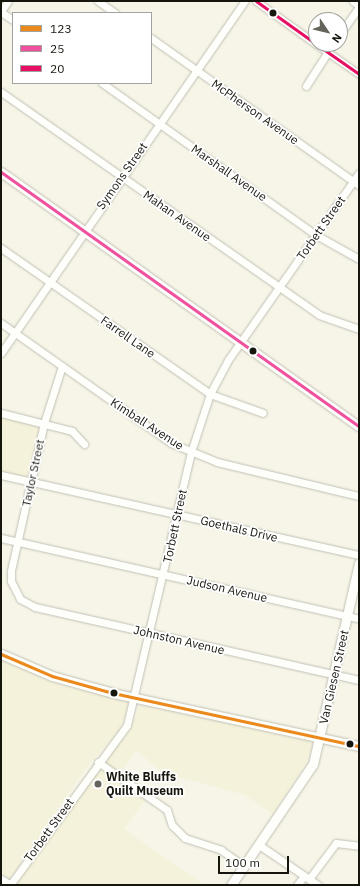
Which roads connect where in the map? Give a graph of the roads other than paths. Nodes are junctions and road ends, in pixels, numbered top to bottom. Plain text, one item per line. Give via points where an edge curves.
1 (8, 1) edge
2 (98, 1) edge
3 (245, 1) edge
4 (256, 1) edge
5 (352, 1) edge
6 (359, 6) edge
7 (1, 11) edge
8 (114, 12) edge
9 (12, 19) edge
10 (348, 22) edge
11 (308, 38) edge
12 (152, 39) edge
13 (328, 52) joint
14 (197, 70) junction
15 (359, 74) edge
16 (103, 84) edge
17 (306, 86) dead end
18 (1, 92) edge
19 (159, 124) junction
20 (1, 172) edge
21 (359, 173) edge
22 (121, 177) junction
23 (356, 183) edge
24 (83, 231) junction
25 (316, 235) junction
26 (1, 248) edge
27 (359, 259) edge
28 (48, 281) junction
29 (279, 288) junction
30 (1, 323) edge
31 (359, 329) edge
32 (13, 331) junction
33 (240, 342) junction
34 (1, 353) edge
35 (62, 366) junction
36 (210, 394) junction
37 (1, 413) edge
38 (263, 413) dead end
39 (44, 423) junction
40 (359, 426) edge
41 (84, 444) dead end
42 (191, 452) junction
43 (1, 475) edge
44 (31, 482) junction
45 (359, 496) edge
46 (177, 515) junction
47 (1, 538) edge
48 (18, 542) junction
49 (359, 555) edge
50 (359, 564) edge
51 (164, 575) junction
52 (11, 581) joint
53 (348, 616) junction
54 (359, 619) edge
55 (150, 634) junction
56 (1, 654) edge
57 (334, 675) junction
58 (359, 680) edge
59 (136, 698) junction
60 (320, 738) junction
61 (359, 746) edge
62 (98, 762) junction
63 (259, 845) junction
64 (359, 846) edge
65 (244, 866) junction
66 (306, 877) junction
67 (1, 880) edge
68 (233, 884) edge
69 (10, 885) edge
70 (297, 885) edge
71 (318, 885) edge

1 - 7 street
2 - 8 street
3 - 14 street, Symons Street
4 - 11 street
5 - 6 street
6 - 10 street
7 - 9 street
12 - 14 street, McPherson Avenue
13 - 15 street
13 - 17 street
14 - 19 street, Symons Street
14 - 23 street, McPherson Avenue
16 - 19 street, Marshall Avenue
18 - 22 street, Mahan Avenue
19 - 22 street, Symons Street
19 - 25 street, Marshall Avenue
20 - 24 main road
21 - 23 street, Torbett Street
22 - 24 street, Symons Street
22 - 29 street, Mahan Avenue
23 - 25 street, Torbett Street
24 - 28 street, Symons Street
24 - 33 main road
25 - 27 street, Marshall Avenue
25 - 29 street, Torbett Street
26 - 28 street, Farrell Lane
28 - 32 street, Symons Street
28 - 36 street, Farrell Lane
29 - 31 street, Mahan Avenue via 319,314
29 - 33 street, Torbett Street
30 - 32 street, Kimball Avenue
32 - 34 street, Symons Street
32 - 35 street, Kimball Avenue
33 - 36 street, Torbett Street
33 - 40 main road
35 - 39 street, Taylor Street
35 - 42 street, Kimball Avenue via 171,443
36 - 38 street, Farrell Lane
36 - 42 street, Torbett Street
37 - 39 street
39 - 41 street via 72,431
39 - 44 street, Taylor Street
42 - 45 street, Kimball Avenue
42 - 46 street, Torbett Street
43 - 44 street, Goethals Drive
44 - 46 street, Goethals Drive
44 - 48 street, Taylor Street
46 - 49 street, Goethals Drive
46 - 51 street, Torbett Street
47 - 48 street, Judson Avenue
48 - 51 street, Judson Avenue
48 - 52 street, Taylor Street
50 - 53 main road, Van Giesen Street
51 - 53 street, Judson Avenue
51 - 55 street, Torbett Street
52 - 55 street, Johnston Avenue via 20,599 35,608
53 - 54 street, Judson Avenue
53 - 57 main road, Van Giesen Street
55 - 57 street, Johnston Avenue
55 - 59 street, Torbett Street
56 - 59 main road via 52,676
57 - 58 street, Johnston Avenue
57 - 60 main road, Van Giesen Street
59 - 60 main road
59 - 62 street, Torbett Street via 123,731
60 - 61 main road
60 - 63 main road, Van Giesen Street via 308,775
62 - 65 street via 167,810 172,825 185,838 221,850
62 - 69 street, Torbett Street
63 - 65 main road, Van Giesen Street
63 - 66 street
64 - 66 street via 336,843
65 - 68 main road, Van Giesen Street
66 - 70 street
66 - 71 street
67 - 69 main road

